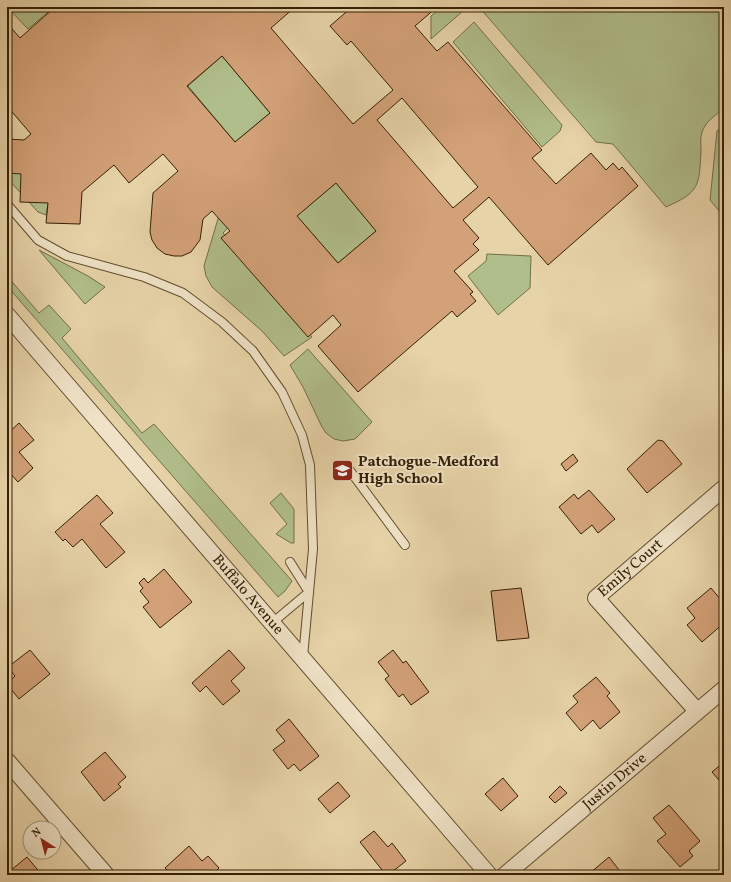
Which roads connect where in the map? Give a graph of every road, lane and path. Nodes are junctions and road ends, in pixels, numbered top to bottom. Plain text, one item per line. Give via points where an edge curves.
1 (7, 204) edge
2 (7, 315) edge
3 (348, 468) dead end
4 (724, 488) edge
5 (405, 546) dead end
6 (290, 562) dead end
7 (309, 592) junction
8 (272, 623) junction
9 (303, 658) junction
10 (724, 689) edge
11 (697, 711) junction
12 (7, 761) edge
13 (106, 875) edge
14 (489, 875) edge
15 (506, 875) edge

1 - 7 lane via 38,240 67,256 144,277 183,293 222,322 253,351 282,392 302,435 310,465 313,549
2 - 8 street, Buffalo Avenue
3 - 5 lane
4 - 11 street, Emily Court via 596,598
6 - 7 lane
7 - 8 lane
7 - 9 lane
8 - 9 street, Buffalo Avenue
9 - 14 street, Buffalo Avenue
10 - 11 street, Justin Drive
11 - 15 street, Justin Drive
12 - 13 street

